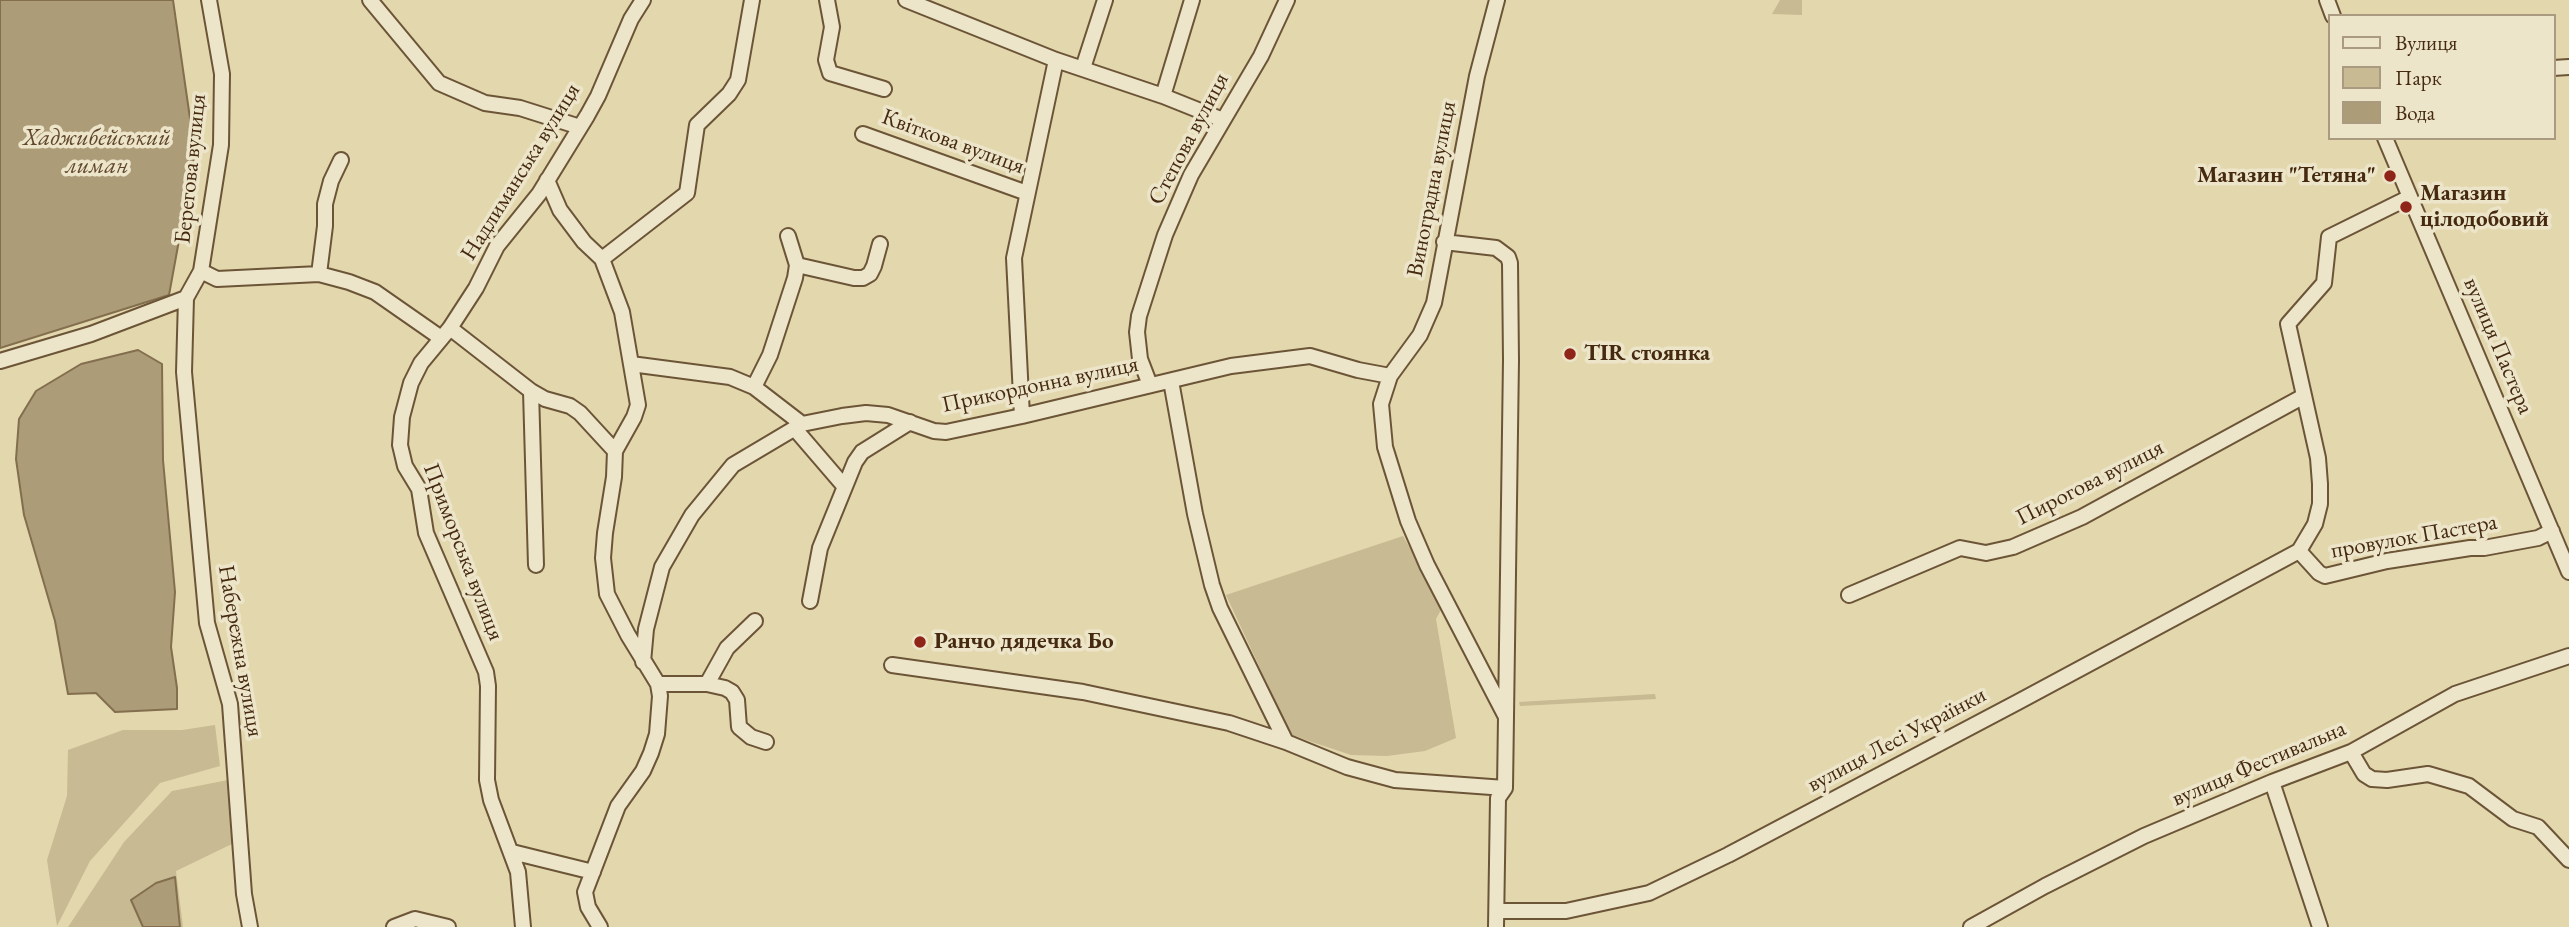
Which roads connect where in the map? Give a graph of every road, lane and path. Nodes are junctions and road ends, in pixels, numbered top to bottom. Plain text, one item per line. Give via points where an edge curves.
1 (209, 0) edge
2 (370, 0) edge
3 (643, 0) edge
4 (752, 0) edge
5 (827, 0) edge
6 (906, 0) edge
7 (1105, 0) edge
8 (1192, 0) edge
9 (1287, 0) edge
10 (1497, 0) edge
11 (1056, 60) junction
12 (1083, 68) junction
13 (884, 89) dead end
14 (1163, 96) junction
15 (1223, 120) junction
16 (580, 127) junction
17 (863, 134) dead end
18 (2386, 140) edge
19 (341, 160) dead end
20 (547, 180) junction
21 (1027, 193) junction
22 (2410, 197) junction
23 (788, 236) dead end
24 (1444, 242) junction
25 (880, 244) dead end
26 (602, 259) junction
27 (797, 265) junction
28 (201, 271) junction
29 (319, 274) junction
30 (187, 298) junction
31 (446, 333) junction
32 (0, 361) edge
33 (631, 364) junction
34 (1390, 376) junction
35 (1171, 381) junction
36 (1150, 385) junction
37 (754, 387) junction
38 (531, 391) junction
39 (2304, 396) junction
40 (1022, 416) junction
41 (911, 422) junction
42 (798, 427) junction
43 (615, 451) junction
44 (844, 486) junction
45 (2552, 531) junction
46 (2299, 551) junction
47 (536, 565) dead end
48 (2569, 572) edge
49 (1849, 595) dead end
50 (810, 601) dead end
51 (755, 621) dead end
52 (2569, 656) edge
53 (643, 662) junction
54 (892, 665) dead end
55 (658, 684) junction
56 (707, 684) junction
57 (1505, 715) junction
58 (766, 742) dead end
59 (1286, 742) junction
60 (2351, 752) junction
61 (2272, 782) junction
62 (1505, 788) junction
63 (512, 852) junction
64 (2569, 860) edge
65 (593, 872) junction
66 (1497, 911) junction
67 (1566, 911) junction
68 (250, 927) edge
69 (394, 927) edge
70 (448, 927) edge
71 (523, 927) edge
72 (600, 927) edge
73 (1496, 927) edge
74 (1569, 927) edge
75 (1971, 927) edge
76 (2320, 927) edge

1 - 28 street, Берегова вулиця via 222,74 223,114
2 - 16 street via 439,83 485,103 520,108
3 - 16 street, Надлиманська вулиця
4 - 26 street via 738,80 697,125 687,193
5 - 13 street via 832,27 825,60 830,73
6 - 11 street
7 - 12 street
8 - 14 street
9 - 15 street, Степова вулиця
10 - 24 street, Виноградна вулиця
11 - 12 street
11 - 21 street, Квіткова вулиця
12 - 14 street
14 - 15 street
15 - 36 street, Степова вулиця via 1180,199 1139,316 1140,359
16 - 20 street, Надлиманська вулиця
17 - 21 street, Квіткова вулиця
18 - 22 street, вулиця Пастера
19 - 29 street via 325,204
20 - 26 street via 560,210
20 - 31 street, Надлиманська вулиця via 498,246
21 - 40 street, Квіткова вулиця via 1013,270
22 - 39 street, провулок Пастера via 2329,237 2324,283 2288,324
22 - 45 street, вулиця Пастера
23 - 27 street
24 - 34 street, Виноградна вулиця via 1429,318
24 - 57 street via 1496,248 1510,263
25 - 27 street via 874,266 863,278
26 - 33 street via 622,312
27 - 37 street via 770,355
28 - 29 street via 217,279
28 - 30 street, Берегова вулиця
29 - 31 street via 375,292
30 - 32 street
30 - 68 street, Набережна вулиця via 184,372 207,623 229,704
31 - 38 street
31 - 63 street, Приморська вулиця via 411,383 400,445 405,466 419,489 426,533 486,673 487,780
33 - 37 street via 706,372
33 - 43 street via 637,411
34 - 35 street, Прикордонна вулиця via 1310,356 1231,366
34 - 57 street via 1381,422 1408,521
35 - 36 street, Прикордонна вулиця
35 - 59 street via 1212,586
36 - 40 street, Прикордонна вулиця
37 - 42 street
38 - 43 street via 580,413
38 - 47 street
39 - 46 street, провулок Пастера via 2318,457 2320,504 2315,524
39 - 49 street, Пирогова вулиця via 2082,517 2013,547 1986,553 1960,548
40 - 41 street, Прикордонна вулиця via 946,432
41 - 42 street, Прикордонна вулиця via 866,413
41 - 44 street via 862,452
42 - 44 street
42 - 53 street, Прикордонна вулиця via 733,465 692,515 662,567 646,629
43 - 53 street via 604,576 614,611
44 - 50 street via 820,548
45 - 46 street, провулок Пастера via 2538,538 2387,561 2325,576
45 - 48 street, вулиця Пастера
46 - 67 street, вулиця Лесі Українки via 1717,860 1648,893
51 - 56 street via 727,648
52 - 60 street, вулиця Фестивальна via 2455,694
53 - 55 street
54 - 59 street via 1083,692 1229,723
55 - 56 street
55 - 65 street via 652,753 618,807
56 - 58 street via 732,692 739,727
57 - 62 street
59 - 62 street via 1347,767 1395,780
60 - 61 street, вулиця Фестивальна
60 - 64 street via 2372,779 2428,774 2469,786 2513,819 2538,827
61 - 75 street, вулиця Фестивальна via 2144,836
61 - 76 street
62 - 66 street via 1497,798
63 - 65 street
63 - 71 street, Приморська вулиця
65 - 72 street via 585,899
66 - 67 street, вулиця Лесі Українки
66 - 73 street
67 - 74 street
69 - 70 street via 415,919

